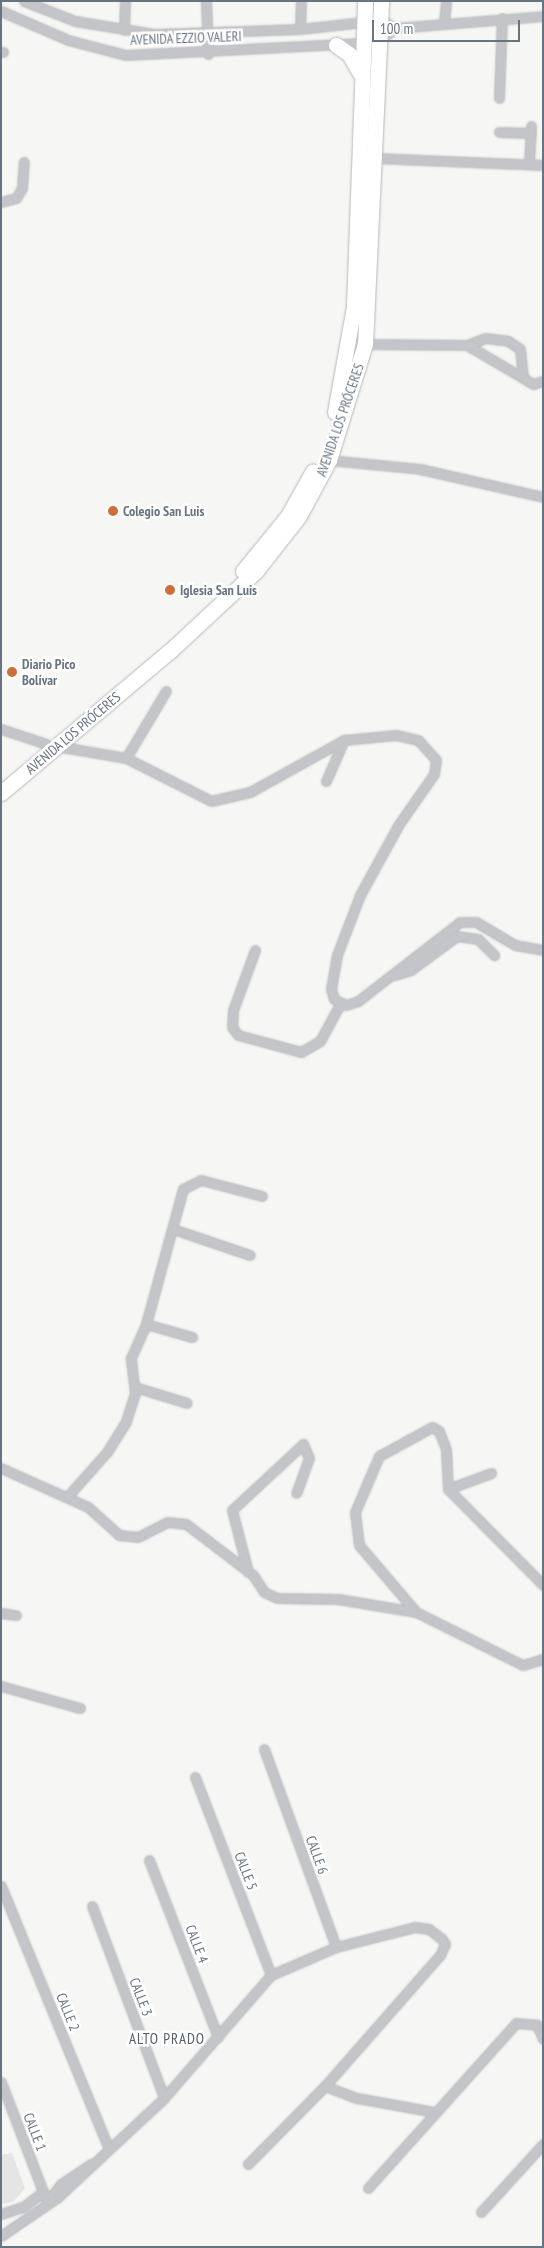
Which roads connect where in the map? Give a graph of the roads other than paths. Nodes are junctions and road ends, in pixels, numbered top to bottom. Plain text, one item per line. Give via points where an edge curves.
1 (24, 1) edge
2 (124, 1) edge
3 (206, 1) edge
4 (300, 1) edge
5 (365, 1) edge
6 (381, 1) edge
7 (446, 1) edge
8 (1, 11) edge
9 (543, 16) edge
10 (502, 18) junction
11 (364, 22) junction
12 (388, 24) junction
13 (444, 24) junction
14 (124, 30) junction
15 (300, 30) junction
16 (210, 34) junction
17 (379, 41) junction
18 (362, 43) junction
19 (336, 45) junction
20 (208, 54) junction
21 (362, 78) junction
22 (499, 98) dead end
23 (499, 132) dead end
24 (374, 158) junction
25 (24, 162) dead end
26 (530, 164) junction
27 (543, 165) edge
28 (1, 202) edge
29 (365, 344) junction
30 (467, 346) junction
31 (523, 378) junction
32 (543, 381) edge
33 (329, 460) junction
34 (543, 497) edge
35 (166, 691) dead end
36 (1, 729) edge
37 (344, 740) junction
38 (51, 745) junction
39 (126, 758) junction
40 (1, 780) edge
41 (326, 781) dead end
42 (1, 794) edge
43 (255, 950) dead end
44 (543, 950) edge
45 (494, 955) dead end
46 (390, 976) junction
47 (340, 1004) junction
48 (262, 1196) dead end
49 (173, 1229) junction
50 (250, 1255) dead end
51 (146, 1324) junction
52 (192, 1336) dead end
53 (136, 1387) junction
54 (187, 1403) dead end
55 (1, 1468) edge
56 (491, 1473) dead end
57 (448, 1489) junction
58 (296, 1493) dead end
59 (68, 1497) junction
60 (248, 1572) junction
61 (543, 1585) edge
62 (416, 1612) junction
63 (1, 1613) edge
64 (16, 1615) dead end
65 (543, 1659) edge
66 (1, 1686) edge
67 (80, 1708) dead end
68 (264, 1749) dead end
69 (195, 1777) dead end
70 (149, 1860) dead end
71 (1, 1886) edge
72 (92, 1906) dead end
73 (336, 1947) junction
74 (271, 1974) junction
75 (218, 2037) junction
76 (543, 2039) edge
77 (1, 2082) edge
78 (325, 2086) junction
79 (164, 2098) junction
80 (434, 2112) junction
81 (543, 2144) edge
82 (109, 2149) junction
83 (248, 2164) dead end
84 (368, 2188) dead end
85 (43, 2192) junction
86 (47, 2202) junction
87 (481, 2212) dead end
88 (1, 2214) edge
89 (1, 2236) edge

1 - 14 street, AVENIDA EZZIO VALERI via 75,21
2 - 14 street
3 - 16 street
4 - 15 street
5 - 11 highway, AVENIDA LOS PRÓCERES
6 - 12 highway, AVENIDA LOS PRÓCERES
7 - 13 street
8 - 20 street, AVENIDA EZZIO VALERI via 68,40 126,55
9 - 10 street, AVENIDA EZZIO VALERI
10 - 13 street, AVENIDA EZZIO VALERI
10 - 22 street
11 - 12 street, AVENIDA EZZIO VALERI
11 - 15 street, AVENIDA EZZIO VALERI
11 - 18 highway, AVENIDA LOS PRÓCERES
12 - 13 street, AVENIDA EZZIO VALERI
12 - 17 highway, AVENIDA LOS PRÓCERES
14 - 16 street, AVENIDA EZZIO VALERI
15 - 16 street, AVENIDA EZZIO VALERI
16 - 20 street
17 - 18 street, AVENIDA EZZIO VALERI
17 - 24 highway, AVENIDA LOS PRÓCERES
18 - 19 street, AVENIDA EZZIO VALERI
18 - 21 highway, AVENIDA LOS PRÓCERES
19 - 20 street, AVENIDA EZZIO VALERI
19 - 21 highway via 353,58
21 - 38 highway, AVENIDA LOS PRÓCERES via 351,342 321,456 288,516 240,575
23 - 26 street via 531,130
24 - 26 street
24 - 29 highway, AVENIDA LOS PRÓCERES
25 - 28 street via 22,188 16,198
26 - 27 street
29 - 30 street
29 - 33 highway, AVENIDA LOS PRÓCERES
30 - 31 street
30 - 31 street via 484,338 508,341 520,349
31 - 32 street via 533,384
33 - 34 street via 420,469
33 - 38 highway, AVENIDA LOS PRÓCERES via 299,516 256,571 171,650
35 - 39 street
36 - 38 street
37 - 39 street via 250,792 211,801
37 - 41 street
37 - 47 street via 396,735 418,740 436,760 434,774 399,824 360,895 337,955 331,989
38 - 39 street
38 - 40 highway, AVENIDA LOS PRÓCERES
38 - 42 highway, AVENIDA LOS PRÓCERES
43 - 47 street via 234,1010 232,1027 238,1035 301,1052 320,1040
44 - 46 street via 515,945 476,922 460,922
45 - 46 street via 478,939 457,936 411,970
46 - 47 street via 358,1001
48 - 49 street via 194,1181 183,1189
49 - 50 street
49 - 51 street
51 - 52 street
51 - 53 street via 131,1358
53 - 54 street
53 - 59 street via 126,1421 112,1444
55 - 59 street
56 - 57 street
57 - 61 street
57 - 62 street via 446,1449 439,1431 432,1427 379,1456 355,1512 359,1545
58 - 60 street via 309,1458 303,1444 232,1510
59 - 60 street via 130,1538 167,1522 186,1524
60 - 62 street via 264,1592 277,1598 338,1599
62 - 65 street via 523,1665
63 - 64 street
66 - 67 street
68 - 73 street, CALLE 6
69 - 74 street, CALLE 5
70 - 75 street, CALLE 4
71 - 82 street, CALLE 2
72 - 79 street, CALLE 3
73 - 74 street
73 - 78 street via 415,1927 434,1932 445,1944 440,1956
74 - 75 street
75 - 79 street
76 - 80 street via 537,2025 516,2023
77 - 85 street, CALLE 1
78 - 80 street via 357,2098
78 - 83 street
79 - 82 street
80 - 84 street
81 - 87 street
82 - 86 street
85 - 86 street, CALLE 1
85 - 88 street via 23,2207
86 - 89 street via 28,2221

